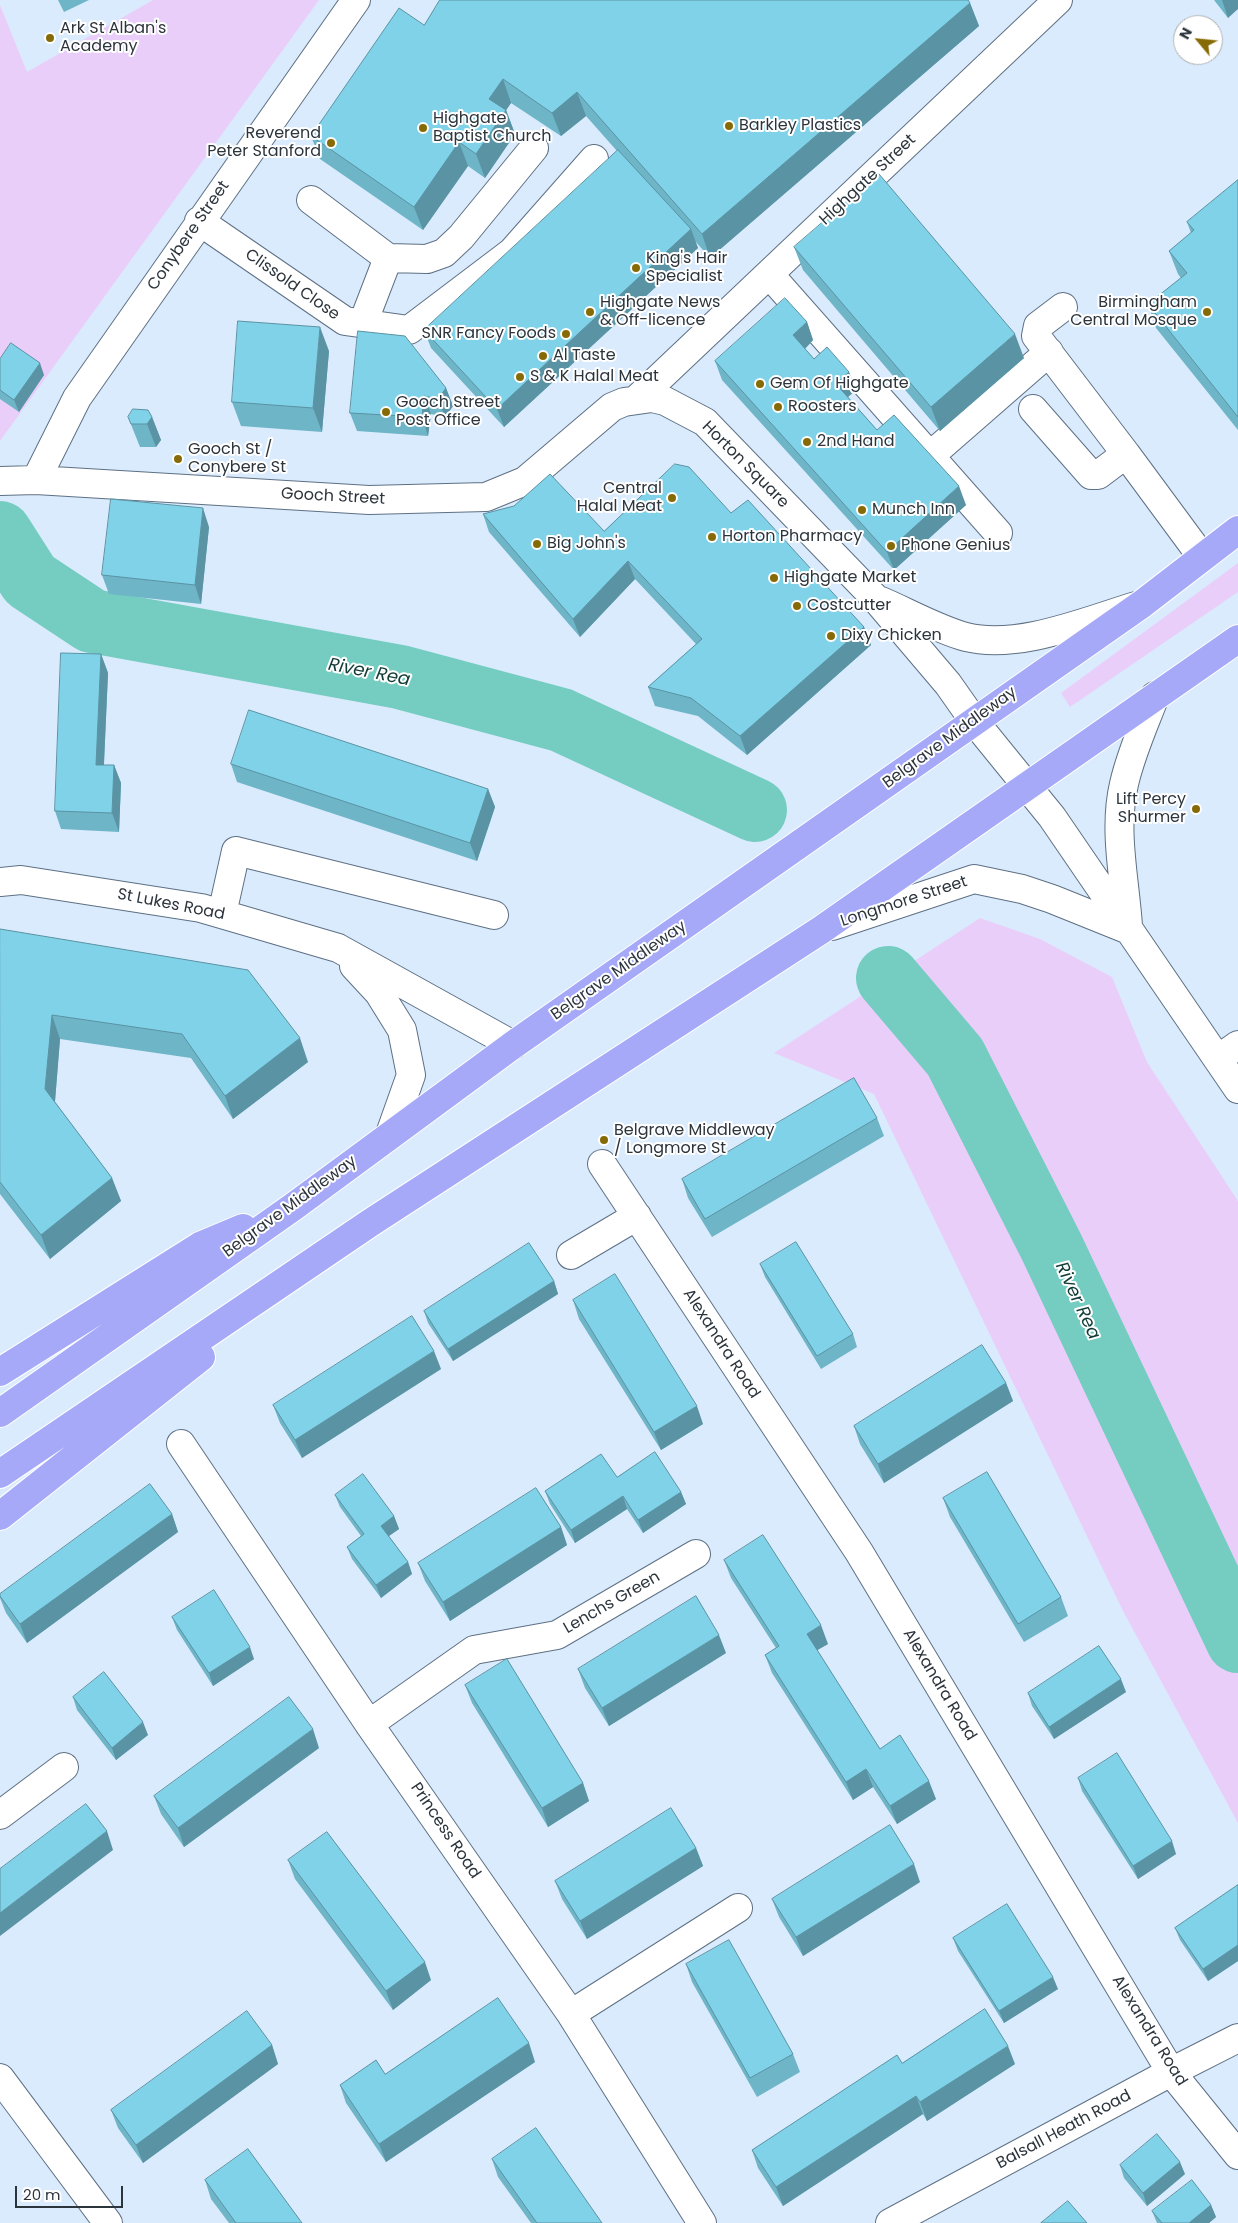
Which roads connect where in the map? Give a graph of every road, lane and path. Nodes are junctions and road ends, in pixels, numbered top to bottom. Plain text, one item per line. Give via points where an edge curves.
1 (356, 0) edge
2 (1058, 0) edge
3 (534, 148) dead end
4 (594, 159) dead end
5 (311, 200) dead end
6 (199, 221) junction
7 (388, 258) junction
8 (769, 274) junction
9 (1063, 307) dead end
10 (363, 323) junction
11 (1049, 352) junction
12 (636, 400) junction
13 (1033, 409) dead end
14 (1126, 454) junction
15 (930, 455) junction
16 (36, 480) junction
17 (0, 481) edge
18 (1238, 530) edge
19 (998, 533) dead end
20 (1202, 557) junction
21 (875, 598) junction
22 (1142, 604) junction
23 (1238, 638) edge
24 (1155, 696) junction
25 (974, 721) junction
26 (1028, 786) junction
27 (0, 882) edge
28 (222, 914) junction
29 (494, 915) dead end
30 (821, 930) junction
31 (1129, 930) junction
32 (338, 948) junction
33 (513, 1045) junction
34 (1228, 1052) edge
35 (1238, 1089) edge
36 (390, 1134) junction
37 (602, 1164) dead end
38 (293, 1207) junction
39 (637, 1216) junction
40 (370, 1223) junction
41 (571, 1255) dead end
42 (0, 1372) edge
43 (0, 1413) edge
44 (182, 1444) dead end
45 (0, 1474) edge
46 (0, 1516) edge
47 (696, 1554) dead end
48 (369, 1724) junction
49 (64, 1767) dead end
50 (0, 1815) edge
51 (738, 1908) dead end
52 (571, 2014) junction
53 (1238, 2038) edge
54 (1171, 2072) junction
55 (0, 2078) edge
56 (1238, 2155) edge
57 (108, 2223) edge
58 (702, 2223) edge
59 (890, 2223) edge

1 - 6 street, Conybere Street
2 - 8 street, Highgate Street
3 - 7 street via 444,253 427,259
4 - 10 street, Clissold Close via 512,252 409,330
5 - 7 street
6 - 10 street, Clissold Close via 345,321
6 - 16 street, Conybere Street via 77,398
7 - 10 street
8 - 12 street, Highgate Street
8 - 15 street
9 - 11 street via 1038,326 1036,332
11 - 14 street
11 - 15 street
12 - 16 street, Gooch Street via 612,407 525,481 486,497 369,500
12 - 21 street, Horton Square via 652,398 664,401 705,422
13 - 14 street via 1091,475 1098,475
14 - 20 street
15 - 19 street
16 - 17 street, Gooch Street
18 - 20 highway, Belgrave Middleway
20 - 22 highway, Belgrave Middleway
21 - 22 street via 966,637 989,639 1034,637
21 - 25 street, Horton Square via 948,684
22 - 25 highway, Belgrave Middleway
23 - 24 highway
24 - 26 highway
24 - 31 street via 1124,785 1120,839
25 - 26 street, Horton Square
25 - 33 highway, Belgrave Middleway
26 - 30 highway
26 - 31 street via 1097,880
27 - 28 street, St Lukes Road via 21,880
28 - 29 street via 236,851
28 - 32 street, St Lukes Road
30 - 31 street, Longmore Street via 974,879 1022,889
30 - 40 highway
31 - 34 street
32 - 33 street, St Lukes Road
32 - 36 street via 379,993 402,1030 411,1076
33 - 36 highway, Belgrave Middleway
34 - 35 street
36 - 38 highway, Belgrave Middleway
37 - 39 street, Alexandra Road
38 - 42 highway via 200,1246
38 - 43 highway, Belgrave Middleway
39 - 41 street
39 - 54 street, Alexandra Road via 859,1552
40 - 45 highway
40 - 46 highway
44 - 48 street, Princess Road
47 - 48 street, Lenchs Green via 557,1635 474,1650
48 - 52 street, Princess Road
49 - 50 street
51 - 52 street
52 - 58 street, Princess Road
53 - 54 street, Balsall Heath Road
54 - 56 street, Alexandra Road
54 - 59 street, Balsall Heath Road
55 - 57 street

